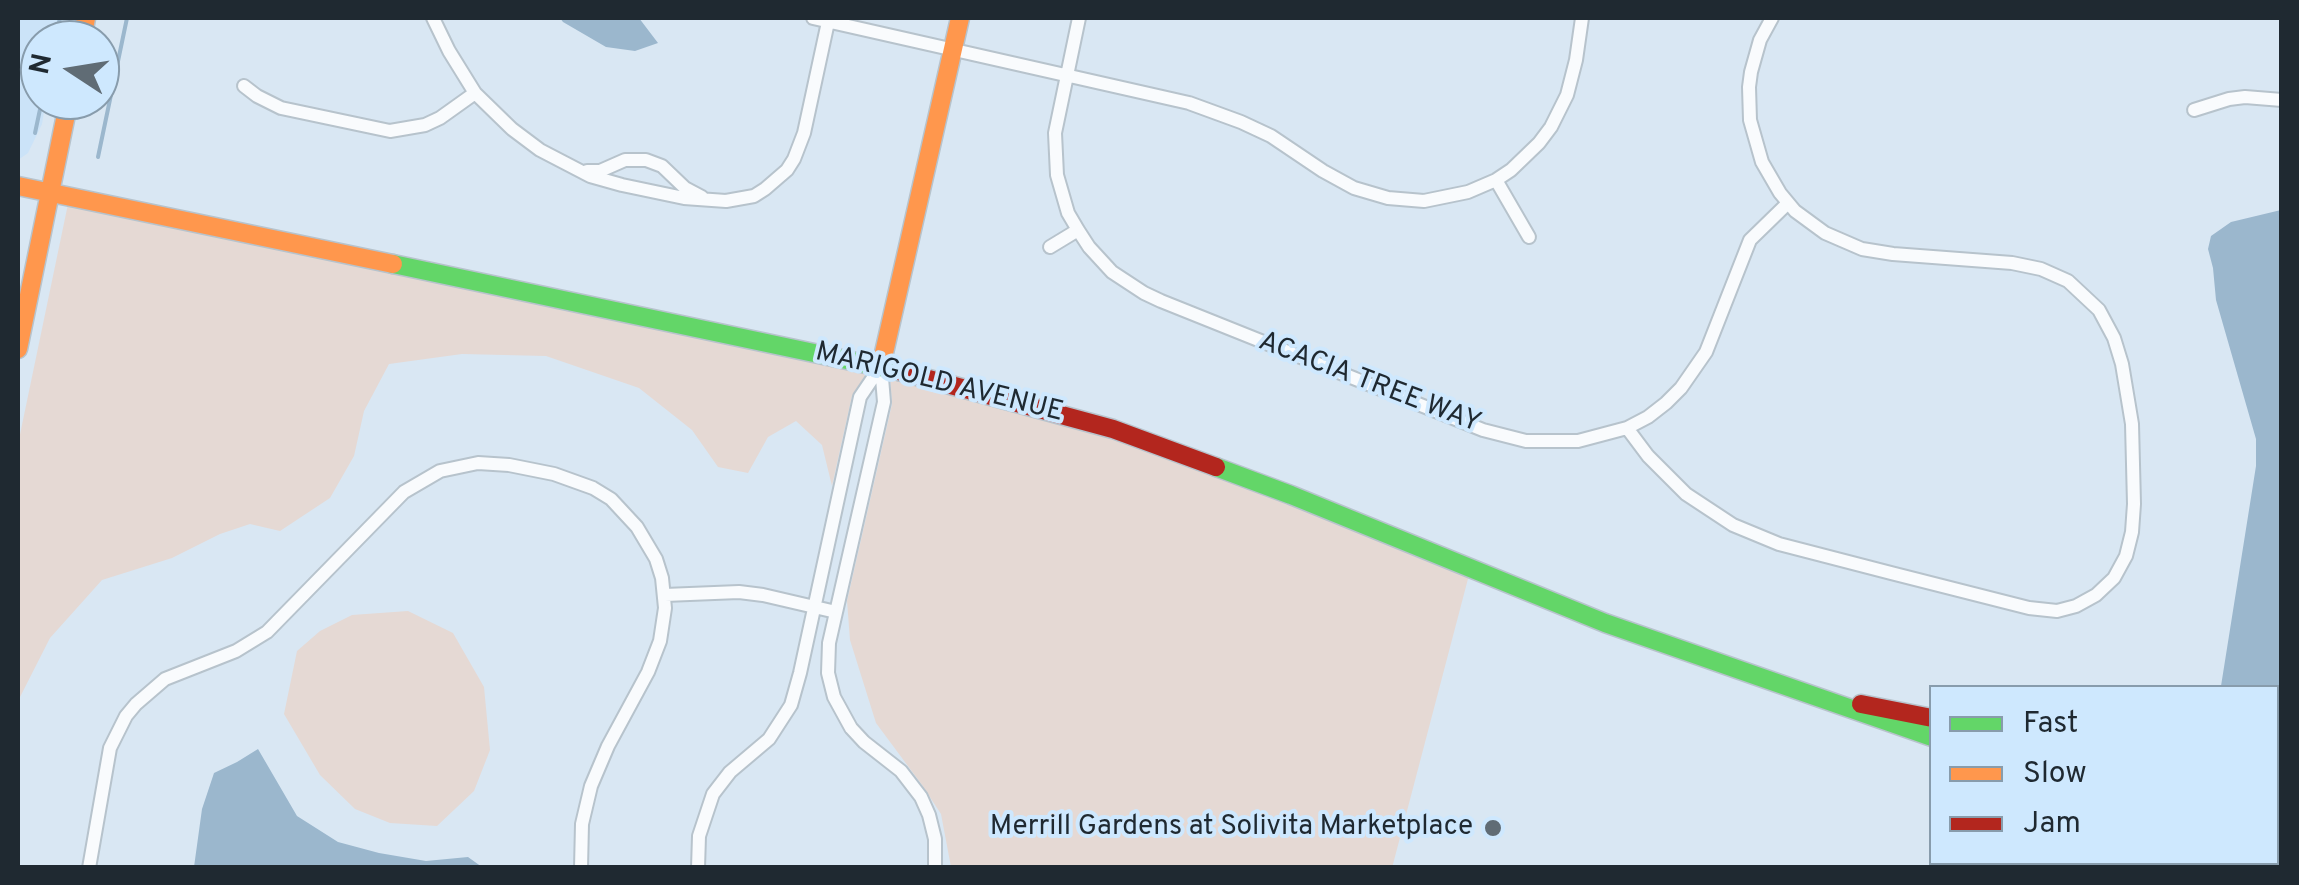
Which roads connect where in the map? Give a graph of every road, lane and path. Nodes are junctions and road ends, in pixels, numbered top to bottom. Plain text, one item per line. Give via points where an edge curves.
1 (433, 18) edge
2 (813, 18) edge
3 (960, 18) edge
4 (1080, 18) edge
5 (1582, 18) edge
6 (1772, 18) edge
7 (828, 22) junction
8 (952, 50) junction
9 (1066, 76) junction
10 (244, 86) dead end
11 (476, 93) junction
12 (2282, 100) edge
13 (2194, 110) dead end
14 (65, 120) edge
15 (575, 169) junction
16 (1496, 180) junction
17 (18, 186) edge
18 (50, 192) junction
19 (712, 200) junction
20 (1788, 203) junction
21 (1078, 230) junction
22 (1528, 237) dead end
23 (1050, 247) dead end
24 (18, 349) edge
25 (881, 366) junction
26 (1627, 428) junction
27 (665, 595) junction
28 (814, 607) junction
29 (836, 612) junction
30 (1826, 698) junction
31 (1929, 717) edge
32 (1929, 736) edge
33 (88, 868) edge
34 (582, 868) edge
35 (698, 868) edge
36 (935, 868) edge

1 - 11 street
2 - 7 street
3 - 8 main road
4 - 9 street, ACACIA TREE WAY
5 - 16 street via 1560,111 1539,143
6 - 20 street via 1755,54 1749,103 1757,151
7 - 8 street
7 - 19 street via 794,159 754,196
8 - 9 street
8 - 25 main road
9 - 16 street via 1222,114 1376,196 1424,200
9 - 21 street, ACACIA TREE WAY via 1055,155
10 - 11 street via 281,108 390,131 425,125
11 - 15 street via 525,140
12 - 13 street via 2229,99
14 - 18 main road
15 - 19 street via 622,185
15 - 19 street via 594,172 646,160
16 - 22 street
17 - 18 main road, MARIGOLD AVENUE
18 - 24 main road
18 - 25 main road, MARIGOLD AVENUE
20 - 26 street, ACACIA TREE WAY via 1744,252 1695,371 1666,403
20 - 26 street via 1825,232 1862,249 2041,268 2099,310 2122,364 2132,424 2130,544 2114,578 2088,601 2048,611 1778,544 1686,494
21 - 23 street
21 - 26 street, ACACIA TREE WAY via 1112,272 1144,293 1484,430 1526,441 1578,441
25 - 28 street via 860,398
25 - 29 street via 884,402
25 - 30 main road, MARIGOLD AVENUE via 1113,429 1606,623
27 - 28 street via 739,592
27 - 33 street via 656,559 637,527 593,488 498,464 462,465 422,479 267,632 164,680 136,704 110,748
27 - 34 street via 655,656 591,786
28 - 29 street
28 - 35 street via 791,704 768,740 713,794 698,836
29 - 36 street via 828,658 834,697 856,734 921,797 933,827
30 - 31 main road, MARIGOLD AVENUE
30 - 32 main road, MARIGOLD AVENUE

